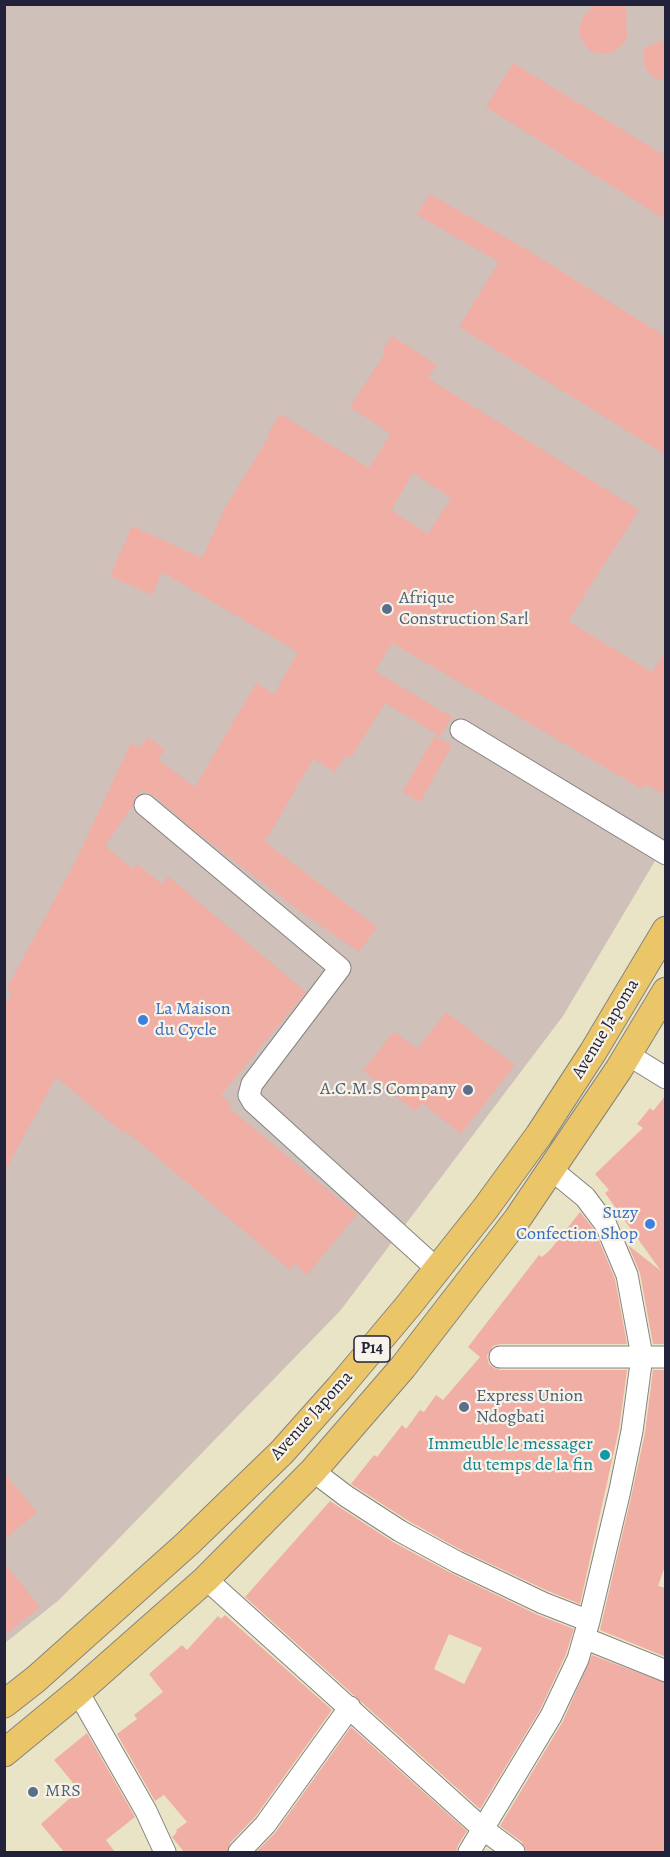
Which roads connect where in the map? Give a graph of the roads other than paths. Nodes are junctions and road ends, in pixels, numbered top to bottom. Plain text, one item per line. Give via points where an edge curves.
1 (461, 730) dead end
2 (145, 805) dead end
3 (666, 854) edge
4 (666, 930) edge
5 (666, 991) edge
6 (627, 1054) junction
7 (666, 1078) edge
8 (552, 1170) junction
9 (437, 1269) junction
10 (642, 1356) junction
11 (500, 1357) dead end
12 (666, 1357) edge
13 (313, 1471) junction
14 (206, 1579) junction
15 (587, 1629) junction
16 (666, 1671) edge
17 (36, 1679) junction
18 (69, 1700) junction
19 (4, 1704) edge
20 (350, 1707) junction
21 (4, 1753) edge
22 (483, 1830) junction
23 (165, 1852) edge
24 (239, 1852) edge
25 (469, 1852) edge
26 (514, 1852) edge

1 - 3 street
2 - 9 street via 340,968 252,1084 249,1095
4 - 9 main road, Avenue Japoma / P14 via 539,1135
5 - 6 main road, Avenue Japoma / P14
6 - 7 street
6 - 8 main road, Avenue Japoma / P14
8 - 10 street via 585,1197 606,1225 627,1275
8 - 13 main road, Avenue Japoma / P14 via 403,1367
9 - 17 main road, Avenue Japoma / P14 via 282,1452 188,1543
10 - 11 street
10 - 12 street
10 - 15 street via 621,1490
13 - 14 main road, Avenue Japoma / P14
13 - 15 street via 400,1531
14 - 18 main road, Avenue Japoma / P14
14 - 20 street
15 - 16 street
15 - 22 street via 578,1659 551,1716
17 - 18 main road
17 - 19 main road, Avenue Japoma / P14
18 - 21 main road, Avenue Japoma / P14
18 - 23 street via 146,1811
20 - 22 street
20 - 24 street via 265,1825
22 - 25 street
22 - 26 street

